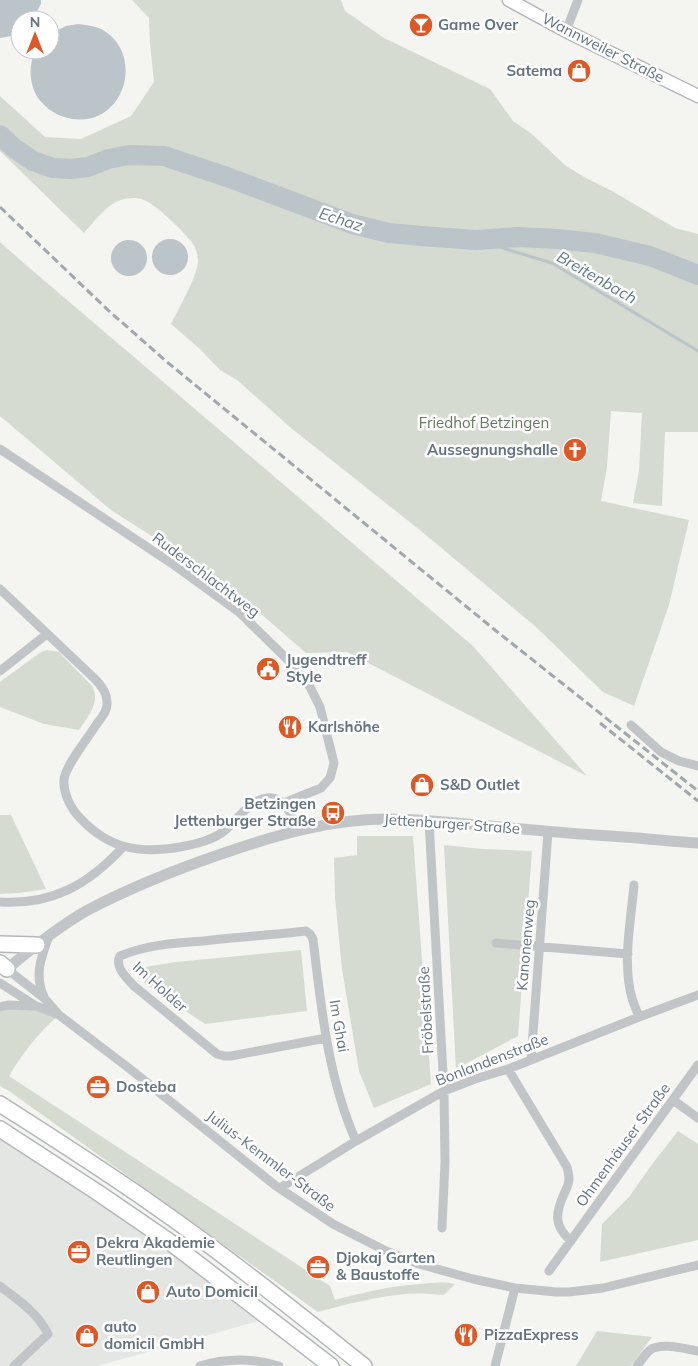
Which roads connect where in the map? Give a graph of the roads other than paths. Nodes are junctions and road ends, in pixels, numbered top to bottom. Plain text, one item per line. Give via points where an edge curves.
1 (509, 0) edge
2 (578, 0) edge
3 (566, 31) junction
4 (698, 96) edge
5 (0, 449) edge
6 (0, 589) edge
7 (47, 634) junction
8 (0, 671) edge
9 (631, 725) dead end
10 (698, 766) edge
11 (284, 803) junction
12 (429, 821) junction
13 (296, 831) junction
14 (548, 832) junction
15 (698, 843) edge
16 (123, 847) junction
17 (634, 885) dead end
18 (0, 902) edge
19 (290, 933) joint
20 (43, 940) junction
21 (496, 943) dead end
22 (0, 944) edge
23 (539, 948) junction
24 (628, 954) junction
25 (2, 969) edge
26 (0, 983) edge
27 (698, 995) edge
28 (45, 999) junction
29 (36, 1006) junction
30 (0, 1007) edge
31 (59, 1015) junction
32 (639, 1016) junction
33 (326, 1038) junction
34 (531, 1060) junction
35 (698, 1065) edge
36 (508, 1069) junction
37 (444, 1091) junction
38 (673, 1100) junction
39 (0, 1104) edge
40 (698, 1118) edge
41 (0, 1130) edge
42 (0, 1138) edge
43 (356, 1141) junction
44 (24, 1144) junction
45 (280, 1188) junction
46 (442, 1228) dead end
47 (571, 1241) junction
48 (698, 1265) edge
49 (549, 1271) dead end
50 (0, 1286) edge
51 (515, 1288) junction
52 (698, 1352) edge
53 (14, 1366) edge
54 (200, 1366) edge
55 (279, 1366) edge
56 (331, 1366) edge
57 (364, 1366) edge
58 (495, 1366) edge
59 (637, 1366) edge

1 - 3 main road, Wannweiler Straße
2 - 3 street
3 - 4 main road, Wannweiler Straße
5 - 11 street, Ruderschlachtweg via 177,567 238,612 290,662 310,687 320,707 334,763 330,778 322,788
6 - 7 street
7 - 8 street
7 - 16 street via 95,679 107,700 107,708 65,774 68,800 88,826
9 - 10 street via 661,752
11 - 13 street
11 - 16 street via 271,798 259,800 222,833 195,843 151,850
12 - 13 street, Jettenburger Straße via 371,819
12 - 14 street, Jettenburger Straße
12 - 37 street, Fröbelstraße
13 - 20 street, Jettenburger Straße via 146,882 86,912
14 - 15 street, Jettenburger Straße
14 - 23 street, Kanonenweg
16 - 18 street via 104,866 58,895 34,901
17 - 24 street
19 - 33 street, Im Ghai via 306,931 313,939
19 - 33 street, Im Holder via 138,949 120,956 118,962 134,986 217,1054 231,1056
20 - 22 highway
20 - 25 street, Jettenburger Straße
20 - 28 street via 39,971
21 - 23 street
23 - 24 street
23 - 34 street, Kanonenweg
24 - 32 street via 629,983
25 - 28 street, Julius-Kemmler-Straße
26 - 29 street, Julius-Kemmler-Straße
27 - 32 street, Bonlandenstraße
28 - 31 street, Julius-Kemmler-Straße
29 - 30 street, Julius-Kemmler-Straße
29 - 31 street, Julius-Kemmler-Straße
31 - 45 street, Julius-Kemmler-Straße
32 - 34 street, Bonlandenstraße
33 - 43 street, Im Ghai
34 - 36 street, Bonlandenstraße
35 - 38 street, Ohmenhäuser Straße
36 - 37 street, Bonlandenstraße
36 - 47 street, Ohmenhäuser Straße via 567,1167 568,1185 559,1207 558,1221 559,1228
37 - 43 street, Bonlandenstraße
37 - 46 street, Fröbelstraße
38 - 40 street
38 - 47 street, Ohmenhäuser Straße
39 - 57 highway via 159,1209
41 - 44 highway
42 - 44 highway
43 - 45 street, Bonlandenstraße
44 - 56 highway via 170,1242
45 - 51 street, Julius-Kemmler-Straße via 332,1224 386,1252 454,1274
47 - 49 street, Ohmenhäuser Straße
48 - 51 street, Julius-Kemmler-Straße via 587,1290 556,1292
50 - 53 street via 32,1310 48,1334
51 - 58 street
52 - 59 street via 670,1346 655,1347
54 - 55 street via 238,1360

